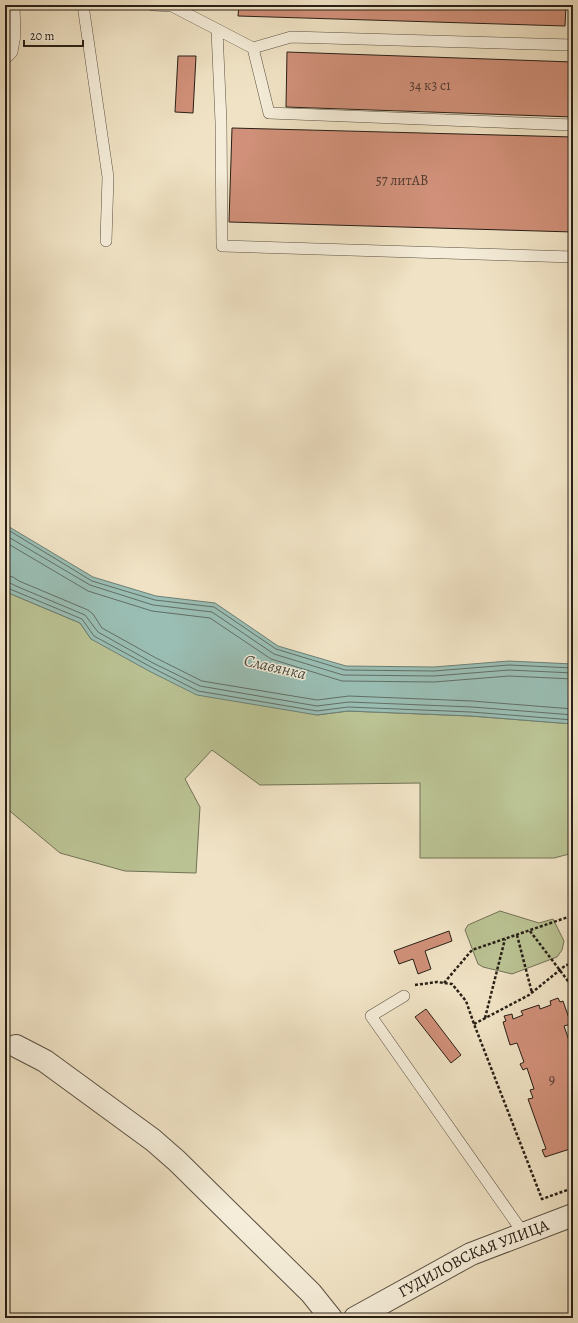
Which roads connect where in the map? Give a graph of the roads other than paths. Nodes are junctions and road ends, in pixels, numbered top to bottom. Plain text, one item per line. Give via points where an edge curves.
1 (14, 5) edge
2 (84, 5) edge
3 (153, 5) edge
4 (172, 6) edge
5 (217, 30) junction
6 (573, 45) edge
7 (253, 48) junction
8 (5, 59) edge
9 (573, 125) edge
10 (106, 241) dead end
11 (573, 257) edge
12 (404, 996) road end
13 (10, 1045) edge
14 (573, 1215) edge
15 (524, 1234) junction
16 (331, 1318) edge
17 (355, 1318) edge

1 - 8 lane via 15,35 12,52
2 - 10 lane via 108,176
3 - 4 lane
4 - 5 lane
5 - 7 lane
5 - 11 lane via 222,122 222,246
6 - 7 lane via 291,37
7 - 9 lane via 269,114
12 - 15 lane via 371,1016
13 - 16 street via 45,1061 153,1140 311,1293
14 - 15 street, ГУДИЛОВСКАЯ УЛИЦА
15 - 17 street, ГУДИЛОВСКАЯ УЛИЦА via 472,1254

